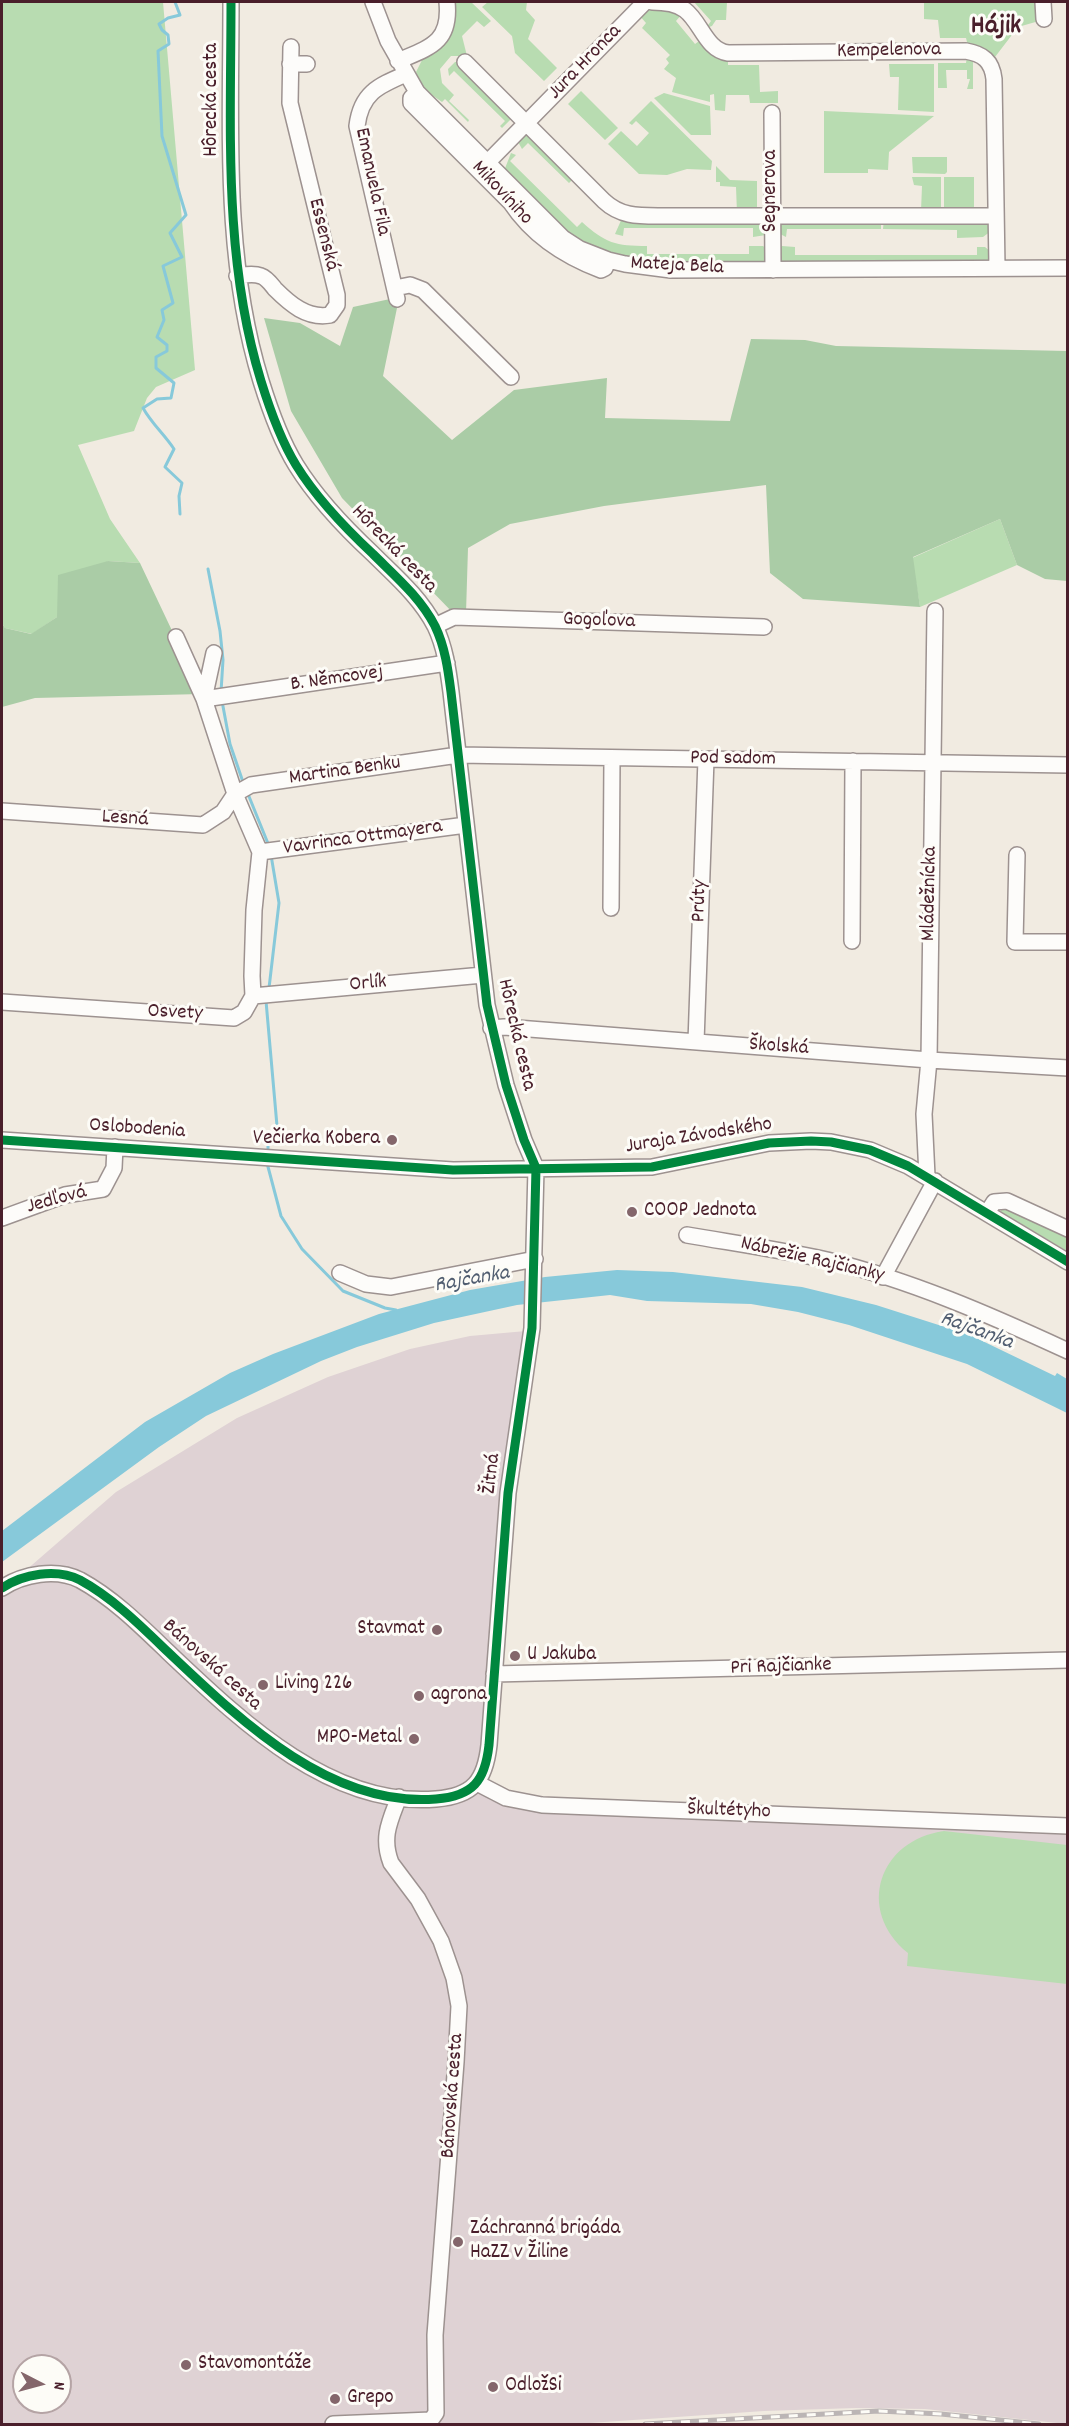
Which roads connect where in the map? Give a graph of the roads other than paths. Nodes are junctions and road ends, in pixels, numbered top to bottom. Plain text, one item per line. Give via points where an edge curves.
1 (231, 2) edge
2 (373, 2) edge
3 (447, 2) edge
4 (645, 2) edge
5 (652, 2) edge
6 (1043, 2) edge
7 (1044, 19) dead end
8 (388, 40) junction
9 (291, 47) dead end
10 (465, 62) dead end
11 (290, 64) junction
12 (307, 64) dead end
13 (402, 68) junction
14 (382, 84) junction
15 (417, 92) junction
16 (772, 113) dead end
17 (527, 124) junction
18 (487, 162) junction
19 (504, 188) junction
20 (995, 216) junction
21 (773, 217) junction
22 (997, 268) junction
23 (1068, 268) edge
24 (773, 270) junction
25 (237, 276) junction
26 (511, 377) dead end
27 (935, 611) dead end
28 (435, 626) junction
29 (764, 627) dead end
30 (176, 637) dead end
31 (214, 653) dead end
32 (447, 663) junction
33 (216, 697) junction
34 (458, 755) junction
35 (612, 758) junction
36 (706, 759) junction
37 (853, 761) junction
38 (932, 763) junction
39 (1068, 765) edge
40 (242, 789) junction
41 (2, 811) edge
42 (466, 825) junction
43 (267, 852) junction
44 (1017, 855) dead end
45 (611, 908) dead end
46 (852, 941) dead end
47 (1068, 942) edge
48 (483, 975) junction
49 (263, 995) junction
50 (2, 1002) edge
51 (491, 1028) junction
52 (696, 1042) junction
53 (929, 1060) junction
54 (1068, 1068) edge
55 (2, 1140) edge
56 (115, 1146) junction
57 (267, 1158) joint
58 (536, 1168) junction
59 (931, 1179) junction
60 (987, 1213) junction
61 (2, 1218) edge
62 (1068, 1229) edge
63 (687, 1234) dead end
64 (1068, 1262) edge
65 (535, 1264) junction
66 (340, 1273) dead end
67 (884, 1277) junction
68 (1068, 1351) edge
69 (2, 1588) edge
70 (1068, 1660) edge
71 (494, 1674) junction
72 (477, 1783) junction
73 (399, 1797) junction
74 (1068, 1826) edge
75 (333, 2424) edge

1 - 25 street, Hôrecká cesta via 231,192
2 - 8 street, Mateja Bela
3 - 13 street, Emanuela Fila via 446,28 437,42
4 - 17 street, Jura Hronca
5 - 20 street, Kempelenova via 685,10 717,50 728,53 978,53 993,68
6 - 7 street
8 - 13 street, Mateja Bela
8 - 14 street via 389,62
9 - 11 street, Essenská
10 - 17 street
11 - 12 street
11 - 25 street, Essenská via 290,103 337,295 336,305 330,315 308,312 290,304 261,275
13 - 14 street, Emanuela Fila
13 - 15 street, Mateja Bela
14 - 26 street, Emanuela Fila via 361,106 357,126 396,293 410,285 423,290
15 - 18 street, Mateja Bela
15 - 19 street, Mikovíniho via 411,103
16 - 21 street, Segnerova
17 - 18 street, Jura Hronca
17 - 21 street via 615,210 635,216
18 - 19 street, Mateja Bela
19 - 24 street, Mateja Bela via 563,238 608,260 671,270
20 - 21 street
20 - 22 street, Kempelenova
21 - 24 street, Segnerova
22 - 23 street, Mateja Bela
22 - 24 street, Mateja Bela
25 - 28 street, Hôrecká cesta via 246,325 279,434 321,500 413,593
27 - 38 street, Mládežnícka
28 - 29 street, Gogoľova via 454,617
28 - 32 street, Hôrecká cesta
30 - 33 street
31 - 33 street
32 - 33 street, B. Němcovej
32 - 34 street, Hôrecká cesta
33 - 40 street
34 - 35 street, Pod sadom
34 - 40 street, Martina Benku
34 - 42 street, Hôrecká cesta
35 - 36 street, Pod sadom
35 - 45 street
36 - 37 street, Pod sadom
36 - 52 street, Prúty
37 - 38 street, Pod sadom
37 - 46 street
38 - 39 street, Pod sadom
38 - 53 street, Mládežnícka
40 - 41 street, Lesná via 223,812 203,825
40 - 43 street
42 - 43 street, Vavrinca Ottmayera
42 - 48 street, Hôrecká cesta
43 - 49 street via 254,910 252,976
44 - 47 street via 1015,942
48 - 49 street, Orlík
48 - 51 street, Hôrecká cesta
49 - 50 street, Osvety via 234,1017
51 - 52 street, Školská
51 - 58 street, Hôrecká cesta via 506,1085
52 - 53 street, Školská
53 - 54 street, Školská
53 - 59 street, Mládežnícka via 924,1114
55 - 56 street, Oslobodenia
56 - 57 street, Oslobodenia
56 - 61 street, Jedľová via 114,1168 104,1189 65,1195
57 - 58 street, Juraja Závodského via 453,1170
58 - 59 street, Juraja Závodského via 652,1167 747,1146 811,1141 870,1150
58 - 65 street, Žitná
59 - 60 street, Juraja Závodského
59 - 67 street
60 - 62 street via 994,1202 1007,1200
60 - 64 street, Juraja Závodského
63 - 67 street, Nábrežie Rajčianky via 827,1260
65 - 66 street via 391,1287 366,1284
65 - 71 street, Žitná via 533,1317 508,1493
67 - 68 street, Nábrežie Rajčianky via 990,1315
69 - 73 street, Bánovská cesta via 34,1575 63,1575 80,1580 130,1617 228,1708 286,1753 332,1779
70 - 71 street, Pri Rajčianke
71 - 72 street, Žitná via 488,1758
72 - 73 street via 454,1796 424,1800
72 - 74 street, Škultétyho via 506,1797 542,1805
73 - 75 street, Bánovská cesta via 385,1833 387,1853 441,1941 459,2006 435,2335 436,2413 431,2420

